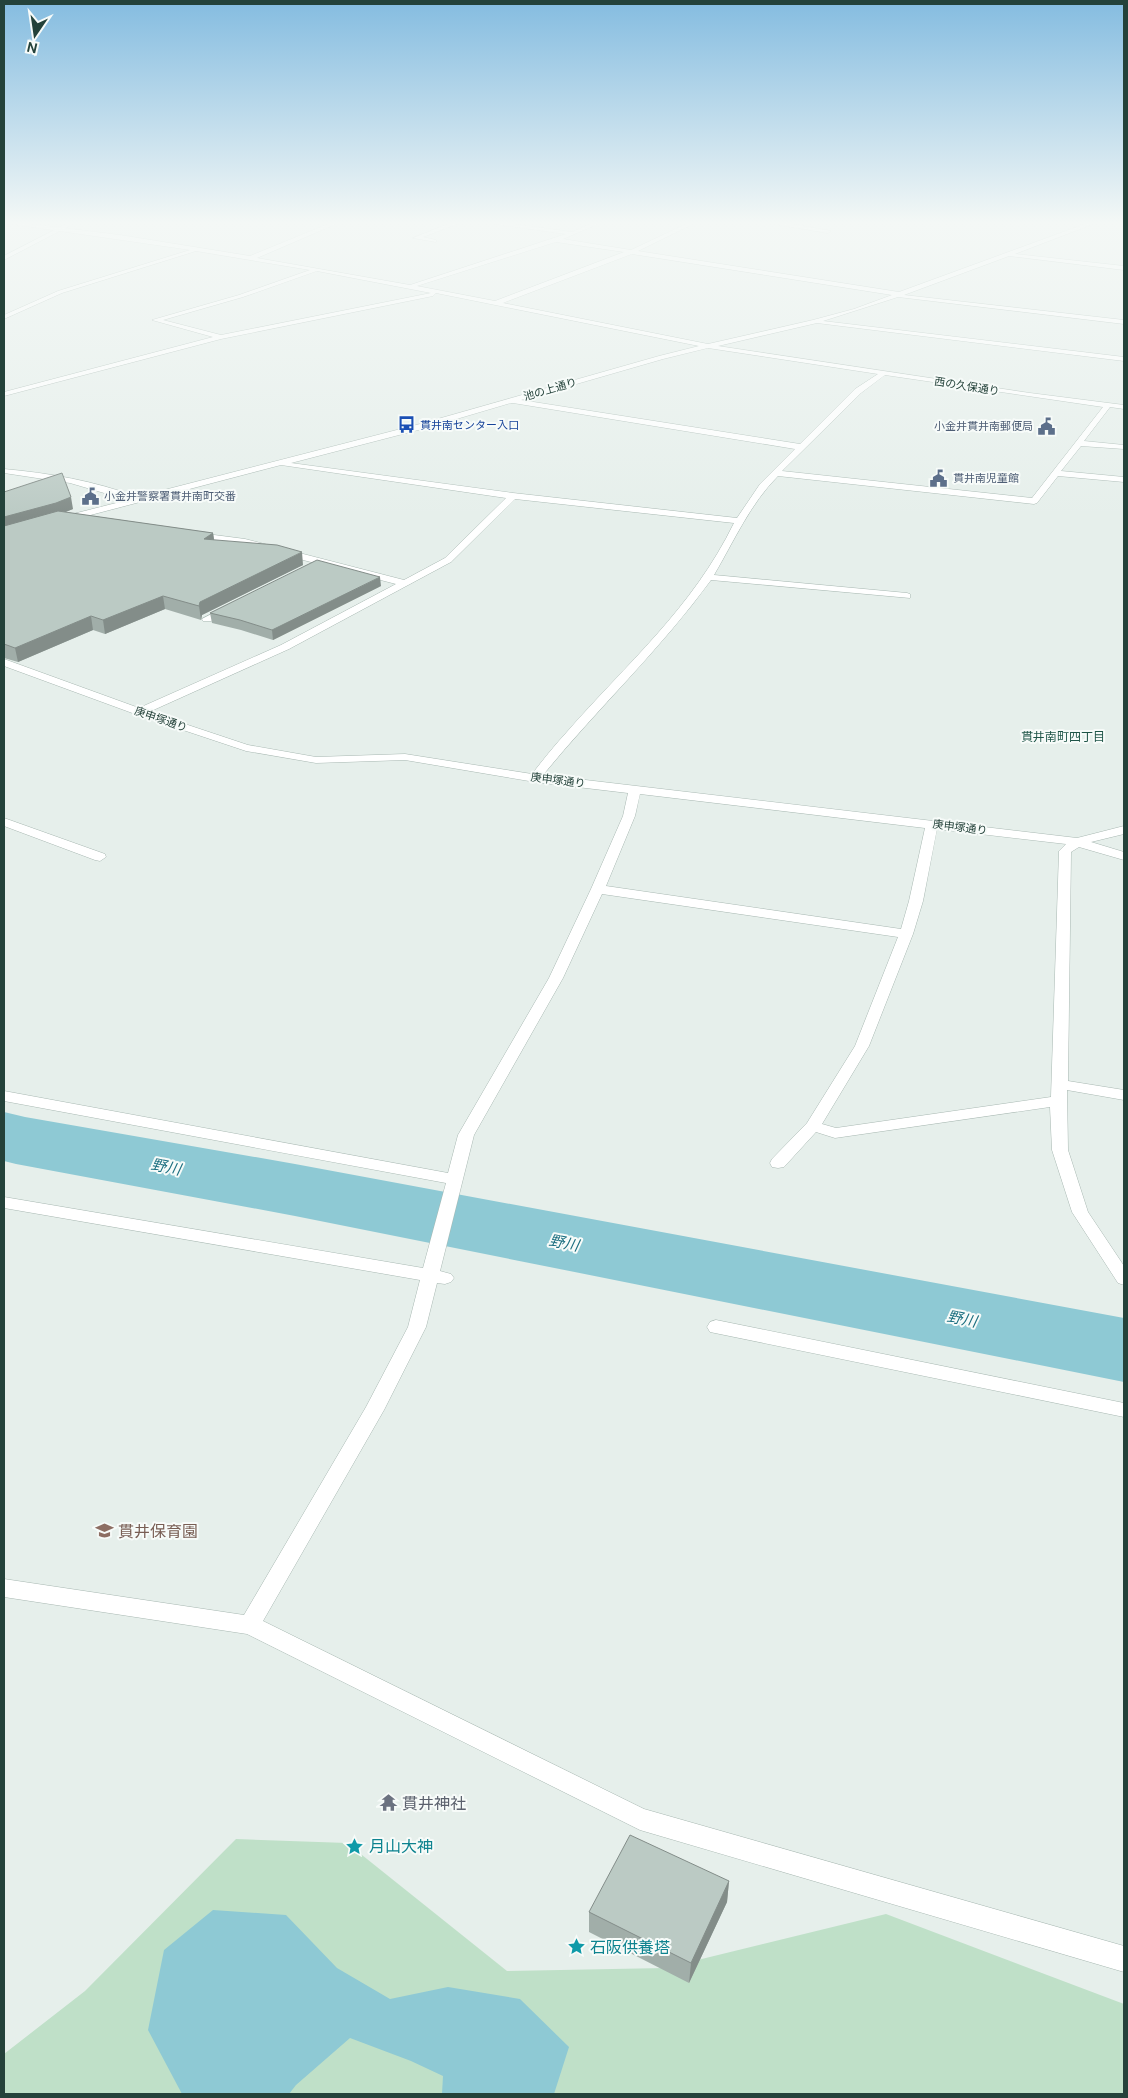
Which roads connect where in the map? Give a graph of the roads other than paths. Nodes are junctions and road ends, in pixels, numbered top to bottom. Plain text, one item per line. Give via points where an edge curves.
1 (163, 322) edge
2 (294, 322) edge
3 (592, 322) edge
4 (814, 322) joint
5 (220, 337) junction
6 (712, 347) junction
7 (1124, 360) edge
8 (884, 373) junction
9 (4, 394) edge
10 (509, 400) junction
11 (1108, 405) junction
12 (1124, 407) edge
13 (1079, 443) junction
14 (801, 446) junction
15 (1124, 447) edge
16 (277, 463) junction
17 (4, 471) edge
18 (778, 473) junction
19 (1055, 473) junction
20 (1124, 480) edge
21 (513, 496) junction
22 (134, 500) junction
23 (75, 516) junction
24 (102, 519) edge
25 (739, 521) junction
26 (48, 523) edge
27 (186, 532) edge
28 (324, 561) junction
29 (307, 569) edge
30 (708, 577) junction
31 (405, 583) junction
32 (907, 596) dead end
33 (240, 602) edge
34 (207, 619) dead end
35 (4, 662) edge
36 (139, 712) junction
37 (535, 778) junction
38 (635, 790) junction
39 (4, 822) edge
40 (932, 824) junction
41 (1124, 830) edge
42 (1077, 842) junction
43 (1124, 856) edge
44 (100, 857) dead end
45 (598, 890) junction
46 (906, 934) junction
47 (1060, 1084) junction
48 (1124, 1095) edge
49 (4, 1096) edge
50 (1058, 1101) junction
51 (813, 1126) junction
52 (778, 1163) dead end
53 (454, 1179) junction
54 (4, 1202) edge
55 (438, 1277) junction
56 (1124, 1280) edge
57 (716, 1327) dead end
58 (1124, 1410) edge
59 (4, 1588) edge
60 (250, 1625) junction
61 (1124, 1959) edge

1 - 5 street
2 - 5 street
3 - 6 street, 西の久保通り
4 - 6 street, 池の上通り
4 - 7 street
5 - 9 street
6 - 8 street, 西の久保通り
6 - 10 street, 池の上通り
8 - 11 street, 西の久保通り
8 - 14 street via 858,391
10 - 14 street
10 - 16 street, 池の上通り via 423,426
11 - 12 street, 西の久保通り
11 - 13 street
13 - 15 street
13 - 19 street
14 - 18 street
16 - 21 street
16 - 22 street, 池の上通り
17 - 22 street via 50,476 110,490
18 - 19 street via 1034,501
18 - 25 street via 763,486
19 - 20 street
21 - 25 street
21 - 31 street via 448,560
22 - 23 street, 池の上通り
23 - 24 street
23 - 26 street, 池の上通り
25 - 30 street
27 - 28 street
28 - 29 street
28 - 31 street
30 - 32 street
30 - 37 street via 644,658 570,735
31 - 36 street via 285,647
33 - 34 street
35 - 36 street, 庚申塚通り
36 - 37 street, 庚申塚通り via 246,748 316,760 405,757
37 - 38 street, 庚申塚通り
38 - 40 street, 庚申塚通り
38 - 45 street via 629,816
39 - 44 street
40 - 42 street, 庚申塚通り
40 - 46 street
41 - 42 street
42 - 43 street, 庚申塚通り
42 - 47 street via 1065,851
45 - 46 street
45 - 53 street via 556,978 466,1135
46 - 51 street via 862,1046
47 - 48 street
47 - 50 street
49 - 53 street
50 - 51 street via 835,1133
50 - 56 street via 1060,1150 1080,1212
51 - 52 street
53 - 55 street
54 - 55 street
55 - 60 street via 417,1327 374,1410
57 - 58 street
59 - 60 street
60 - 61 street via 640,1819

